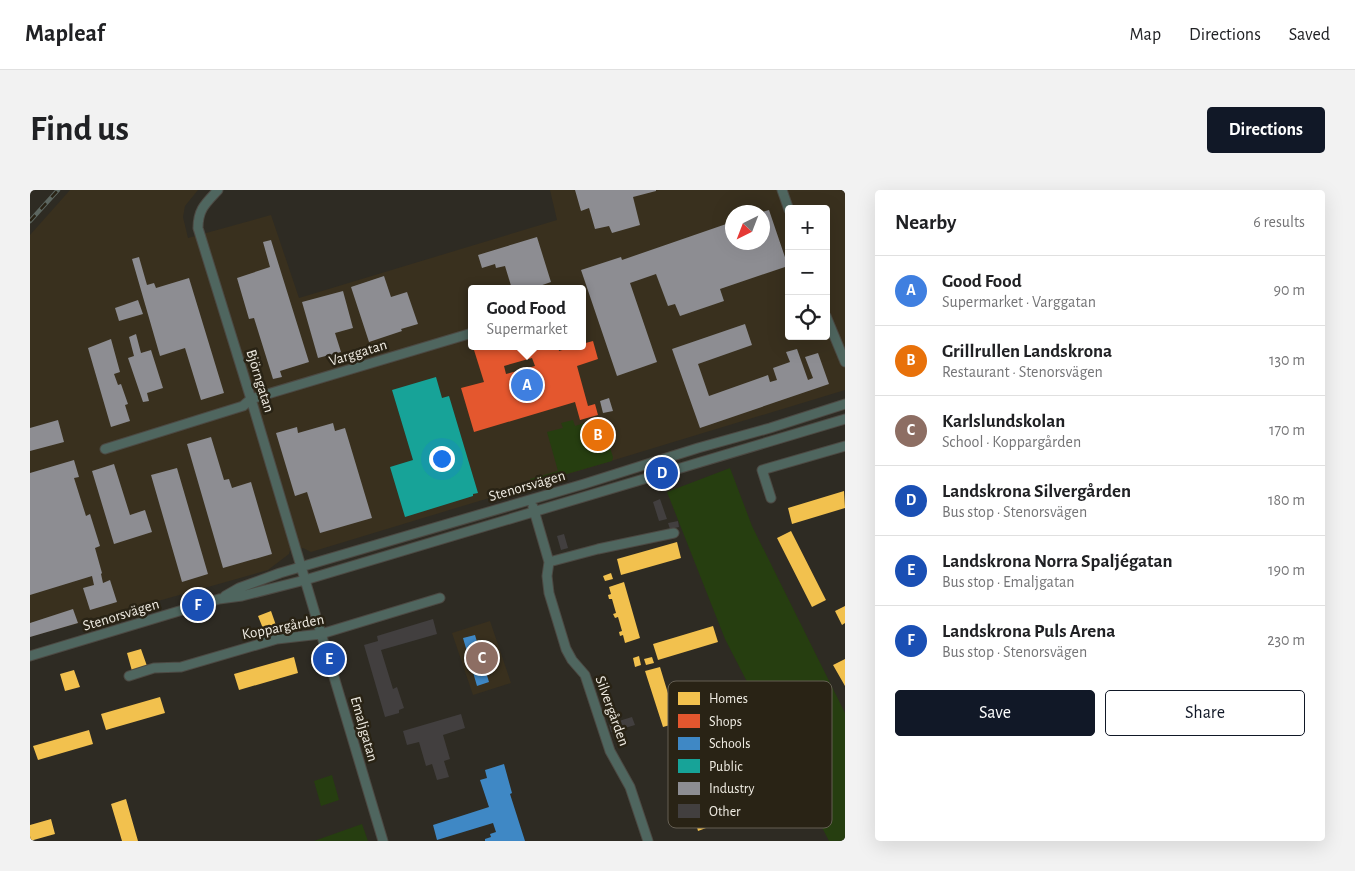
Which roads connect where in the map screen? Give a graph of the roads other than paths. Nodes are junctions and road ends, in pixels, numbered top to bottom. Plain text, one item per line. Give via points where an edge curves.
1 (218, 190) edge
2 (782, 190) edge
3 (787, 205) edge
4 (830, 326) edge
5 (468, 334) edge
6 (845, 362) edge
7 (251, 398) junction
8 (845, 404) edge
9 (845, 419) edge
10 (845, 446) edge
11 (105, 449) dead end
12 (771, 498) dead end
13 (531, 500) junction
14 (534, 512) junction
15 (674, 533) dead end
16 (549, 562) junction
17 (301, 567) junction
18 (306, 580) junction
19 (440, 598) dead end
20 (219, 599) junction
21 (321, 634) junction
22 (30, 656) edge
23 (129, 676) dead end
24 (383, 841) edge
25 (648, 841) edge

1 - 7 street, Björngatan via 204,204 198,228
2 - 3 street
4 - 6 street
5 - 7 street, Varggatan
7 - 11 street, Varggatan via 243,406
7 - 17 street, Björngatan
8 - 13 street, Stenorsvägen
9 - 14 street, Stenorsvägen
10 - 12 street via 762,470
13 - 14 street, Silvergården
13 - 17 street, Stenorsvägen
14 - 16 street, Silvergården
14 - 18 street, Stenorsvägen
15 - 16 street
16 - 25 street, Silvergården via 549,592 566,649 585,675 610,751 630,787
17 - 18 street, Emaljgatan
17 - 20 street, Stenorsvägen via 239,588
18 - 20 street, Stenorsvägen
18 - 21 street, Emaljgatan
19 - 21 street, Koppargården
20 - 22 street, Stenorsvägen
21 - 23 street, Koppargården via 277,639 181,667 154,668
21 - 24 street, Emaljgatan

